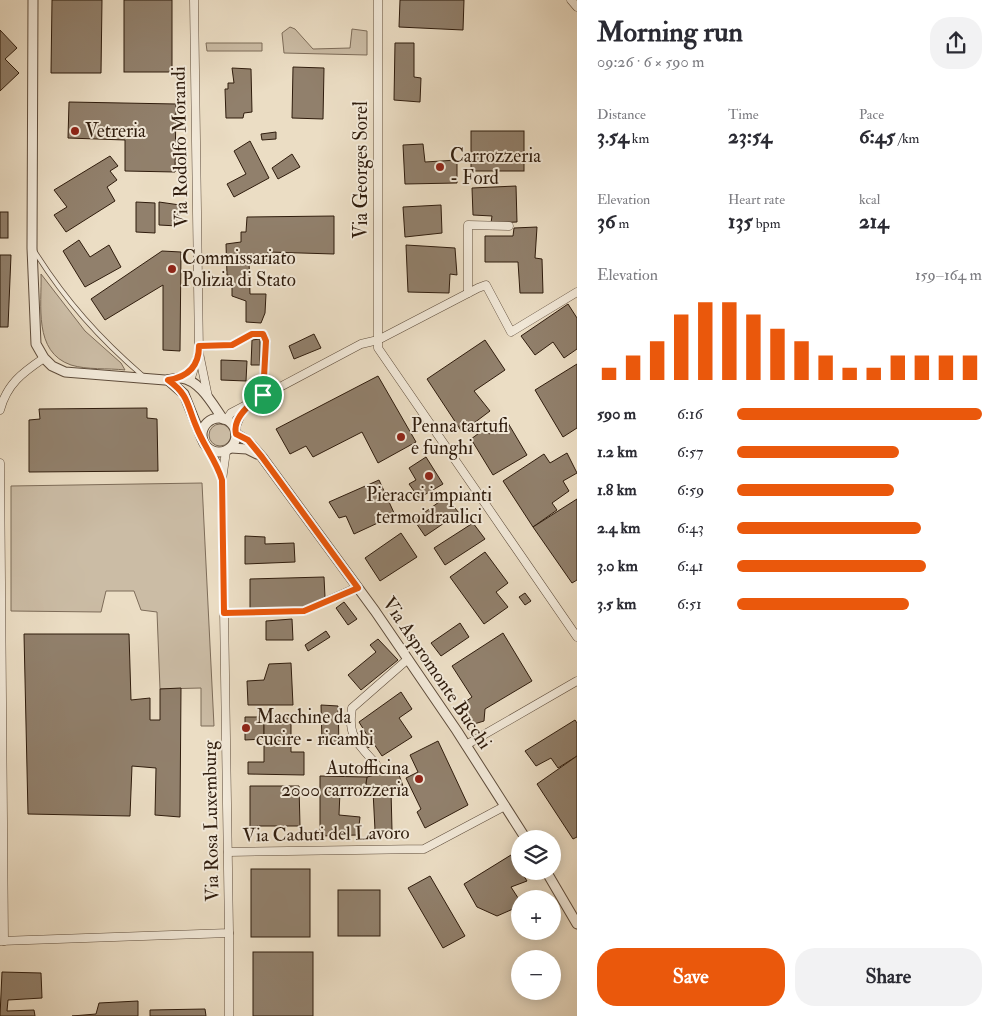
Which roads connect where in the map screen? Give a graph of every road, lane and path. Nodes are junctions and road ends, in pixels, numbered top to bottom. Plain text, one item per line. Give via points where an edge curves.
1 (33, 0) edge
2 (194, 0) edge
3 (378, 0) edge
4 (571, 0) edge
5 (577, 7) edge
6 (509, 226) dead end
7 (32, 248) junction
8 (577, 292) edge
9 (468, 293) junction
10 (378, 340) junction
11 (199, 349) junction
12 (44, 358) junction
13 (145, 377) junction
14 (185, 379) junction
15 (168, 380) junction
16 (263, 395) junction
17 (208, 399) junction
18 (249, 404) junction
19 (190, 405) junction
20 (0, 410) edge
21 (225, 419) junction
22 (236, 432) junction
23 (204, 442) junction
24 (228, 449) junction
25 (262, 457) junction
26 (0, 463) edge
27 (222, 480) junction
28 (358, 588) junction
29 (224, 613) junction
30 (577, 637) edge
31 (408, 659) junction
32 (577, 680) edge
33 (466, 745) junction
34 (376, 764) dead end
35 (505, 806) junction
36 (520, 830) edge
37 (228, 852) junction
38 (551, 880) edge
39 (577, 924) edge
40 (229, 933) junction
41 (2, 941) edge
42 (230, 1016) edge

1 - 7 street
2 - 11 street, Via Rodolfo Morandi
3 - 10 street, Via Georges Sorel
4 - 5 street
6 - 9 street via 468,225
7 - 12 street via 36,344
7 - 13 lane via 79,315
8 - 9 street via 511,332 486,285
9 - 10 street
10 - 16 street via 361,344
10 - 30 street, Via Georges Sorel via 378,348
11 - 14 street, Via Rodolfo Morandi via 194,367
11 - 16 street via 232,345 252,334 263,334 266,341
11 - 17 street, Via Rodolfo Morandi
12 - 13 street via 65,372
12 - 20 street via 10,384
13 - 15 street
14 - 15 street
14 - 17 street, Via Aspromonte Bucchi
14 - 19 street
15 - 19 street via 184,394
16 - 18 street
17 - 21 street, Via Aspromonte Bucchi
18 - 21 street
18 - 22 street via 241,414
19 - 23 street
21 - 22 street, Via Aspromonte Bucchi
21 - 23 street via 207,423
22 - 24 street
22 - 25 street, Via Aspromonte Bucchi via 248,440
23 - 24 street via 215,452
23 - 27 street, Via Rosa Luxemburg
24 - 25 street via 247,449
24 - 27 street, Via Rosa Luxemburg
25 - 28 street, Via Aspromonte Bucchi
26 - 41 street
27 - 29 street, Via Rosa Luxemburg
28 - 29 street via 304,611
28 - 31 street, Via Aspromonte Bucchi
29 - 37 street, Via Rosa Luxemburg
31 - 33 street, Via Aspromonte Bucchi
31 - 34 street via 352,708 349,724 357,743
32 - 33 street
33 - 35 street, Via Aspromonte Bucchi
35 - 36 street, Via Aspromonte Bucchi
35 - 37 street, Via Caduti del Lavoro via 424,849
37 - 40 street, Via Rosa Luxemburg
38 - 39 street
40 - 41 street
40 - 42 street, Via Rosa Luxemburg

